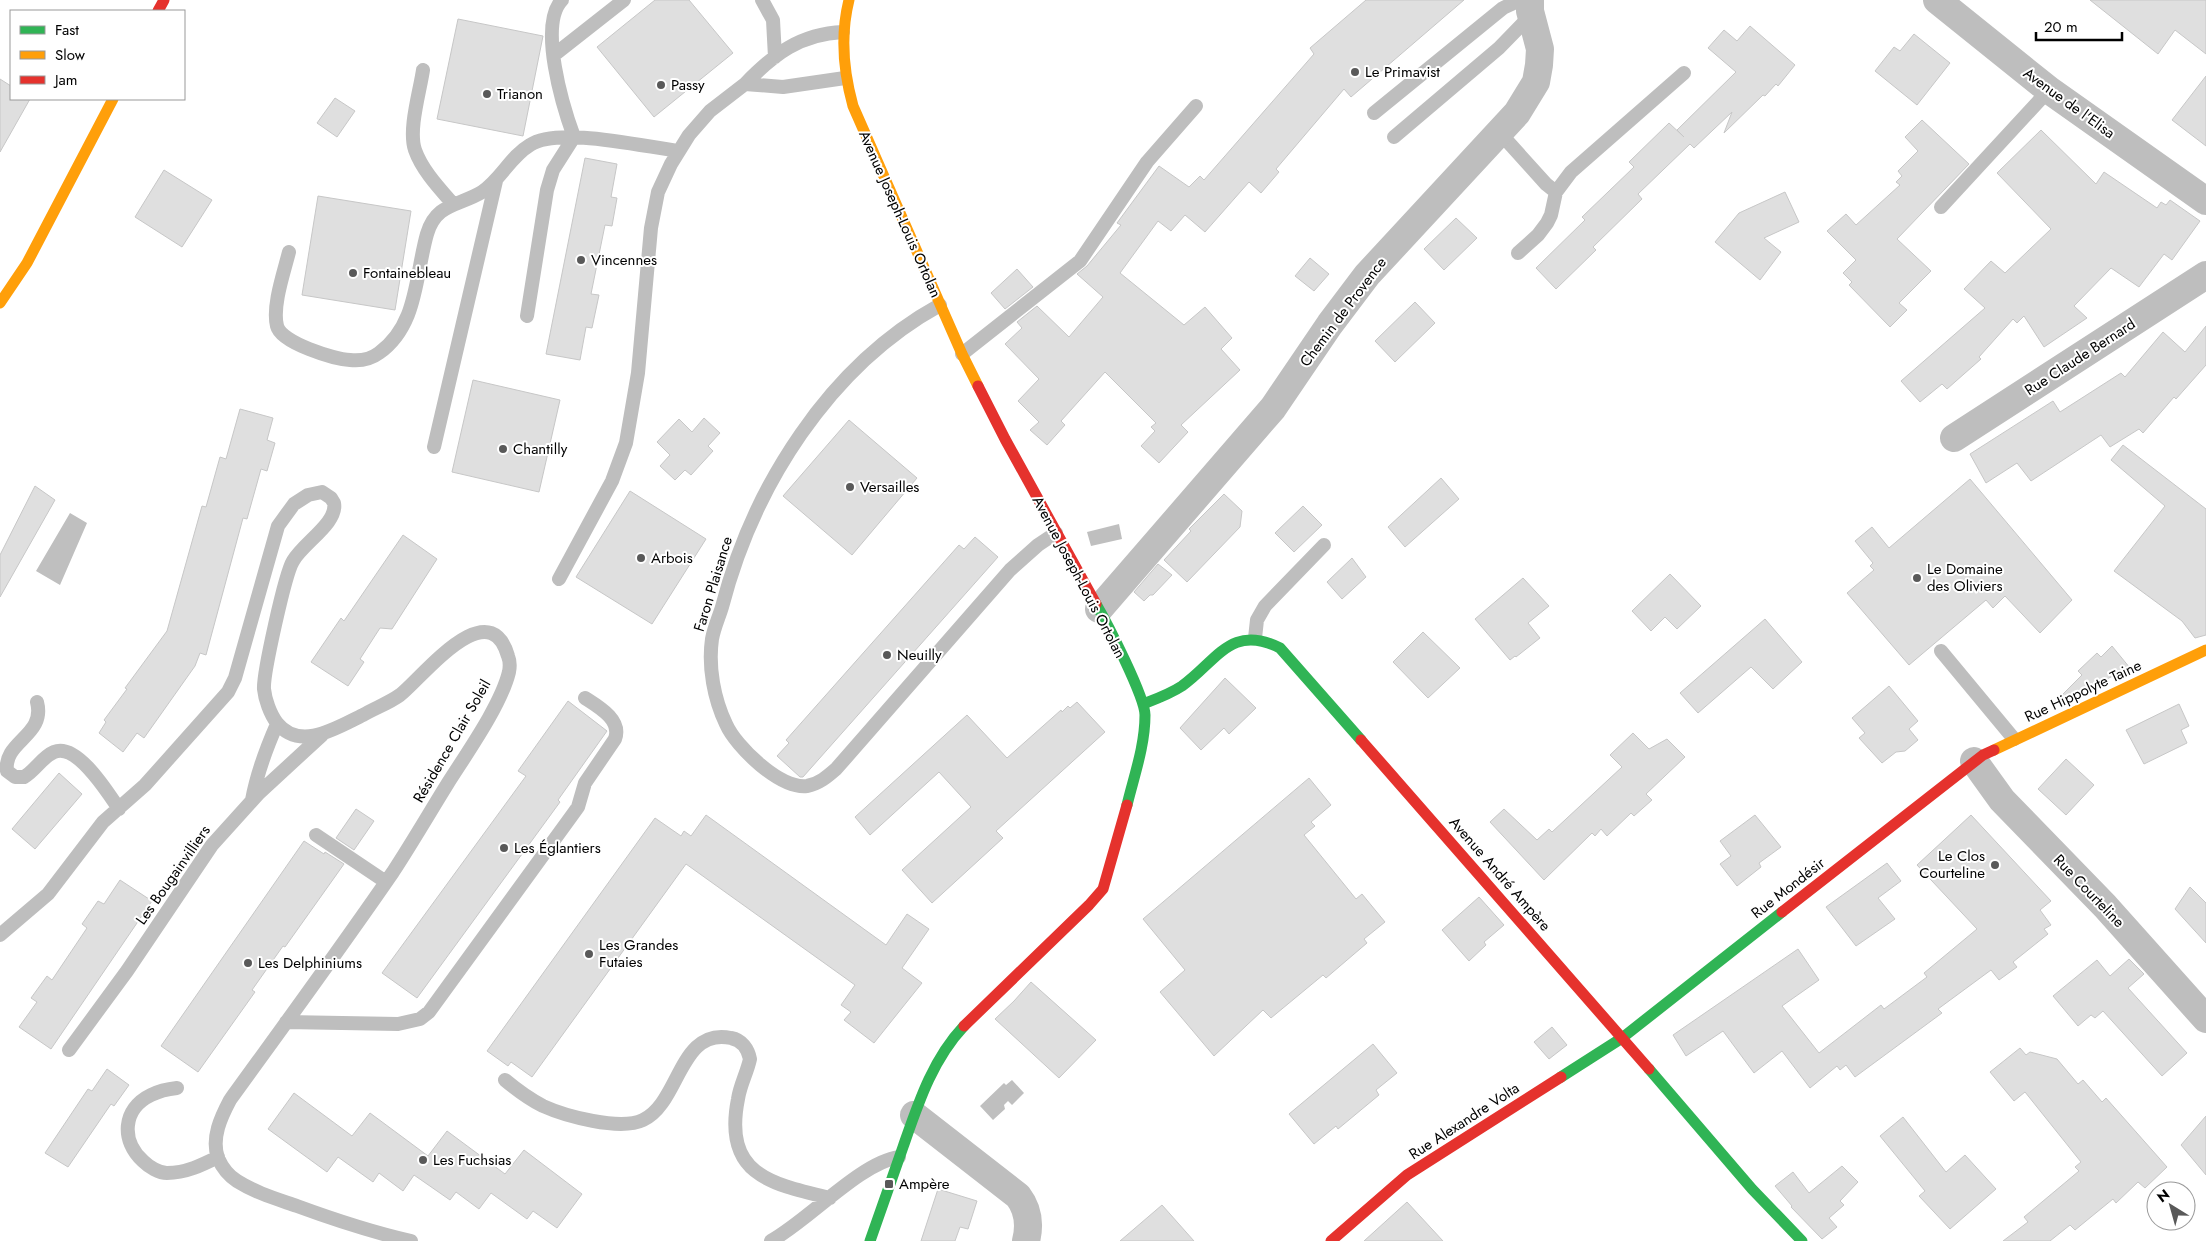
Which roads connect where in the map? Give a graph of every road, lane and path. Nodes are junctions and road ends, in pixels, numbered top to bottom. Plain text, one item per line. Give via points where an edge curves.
1 (562, 0) edge
2 (624, 0) edge
3 (762, 0) edge
4 (849, 0) edge
5 (1937, 0) edge
6 (1530, 5) edge
7 (842, 32) junction
8 (554, 55) junction
9 (775, 57) junction
10 (423, 70) dead end
11 (1684, 73) dead end
12 (845, 78) junction
13 (745, 84) junction
14 (2049, 90) junction
15 (112, 100) edge
16 (1196, 106) dead end
17 (1374, 113) dead end
18 (1500, 133) junction
19 (574, 137) junction
20 (1394, 137) dead end
21 (680, 151) junction
22 (496, 181) junction
23 (1556, 192) junction
24 (2206, 201) edge
25 (453, 204) junction
26 (1940, 207) dead end
27 (290, 252) dead end
28 (1518, 253) dead end
29 (2206, 275) edge
30 (0, 303) edge
31 (940, 306) junction
32 (527, 316) dead end
33 (962, 354) junction
34 (1954, 438) dead end
35 (434, 447) dead end
36 (1056, 534) junction
37 (1324, 545) dead end
38 (559, 579) dead end
39 (1099, 609) junction
40 (1255, 638) junction
41 (2206, 650) edge
42 (1941, 651) dead end
43 (585, 698) dead end
44 (37, 702) dead end
45 (1143, 704) junction
46 (277, 724) junction
47 (322, 734) junction
48 (2014, 739) junction
49 (1974, 761) junction
50 (252, 800) junction
51 (118, 808) junction
52 (316, 835) dead end
53 (386, 882) junction
54 (0, 935) edge
55 (2206, 1020) edge
56 (286, 1022) junction
57 (1622, 1038) junction
58 (69, 1050) dead end
59 (505, 1080) dead end
60 (177, 1088) dead end
61 (914, 1115) junction
62 (899, 1157) junction
63 (218, 1158) junction
64 (830, 1198) junction
65 (411, 1241) edge
66 (771, 1241) edge
67 (870, 1241) edge
68 (1026, 1241) edge
69 (1331, 1241) edge
70 (1802, 1241) edge

1 - 8 lane via 556,7 552,25
2 - 8 lane
3 - 9 lane via 773,20
4 - 7 street, Avenue Joseph-Louis Ortolan
5 - 14 street, Avenue de l'Elisa
6 - 17 lane via 1516,2 1503,8
6 - 18 street, Chemin de Provence via 1540,49 1536,82
6 - 20 lane via 1499,48
7 - 9 lane via 830,32 796,42
7 - 12 street, Avenue Joseph-Louis Ortolan
8 - 19 lane via 559,90
9 - 13 lane
10 - 25 lane via 413,137 415,150
11 - 23 lane via 1571,172
12 - 13 lane via 783,87
12 - 31 street, Avenue Joseph-Louis Ortolan via 864,133
13 - 21 lane via 710,111
14 - 24 street, Avenue de l'Elisa
14 - 26 lane
15 - 30 street via 27,263
16 - 33 lane via 1147,162 1080,260
18 - 23 lane
18 - 39 street, Chemin de Provence via 1367,275 1273,408
19 - 21 lane
19 - 22 lane via 549,137 532,143 518,153
19 - 32 lane via 553,170 547,190
21 - 38 lane via 658,192 651,228 638,373 626,443 612,481
22 - 25 lane via 479,193
22 - 35 lane
23 - 28 lane via 1547,223
25 - 27 lane via 439,213 428,230 407,320 387,347 372,358 335,358 302,346 280,333 276,311
29 - 34 street, Rue Claude Bernard
31 - 33 street, Avenue Joseph-Louis Ortolan
31 - 36 lane, Faron Plaisance via 883,345 843,381 814,416 760,504 730,574 712,639 712,682 727,726 750,754 773,774 806,786 826,778 1010,570
33 - 36 street, Avenue Joseph-Louis Ortolan
36 - 39 street, Avenue Joseph-Louis Ortolan
37 - 40 lane via 1265,606 1257,620
39 - 45 street, Avenue Joseph-Louis Ortolan
40 - 45 street via 1231,644 1182,686
40 - 57 street, Avenue André Ampère via 1272,643 1288,656
41 - 48 street, Rue Hippolyte Taine
42 - 48 lane
43 - 56 lane via 601,708 618,733 585,783 578,807 429,1012 420,1019 398,1024
44 - 51 lane via 37,721 7,760 7,771 14,777 24,777 53,752 67,751 91,772
45 - 61 street, Avenue Joseph-Louis Ortolan via 1143,743 1103,889 949,1042
46 - 47 lane, Résidence Clair Soleil via 302,737
46 - 50 lane via 265,751
46 - 51 lane via 266,700 264,674 290,566 334,512 334,503 322,492 308,495 294,504 278,526 237,672 228,692 145,785
47 - 50 lane, Les Bougainvilliers
47 - 53 lane, Résidence Clair Soleil via 398,696 464,638 488,634 500,642 508,654 509,672 487,719
48 - 49 street, Rue Hippolyte Taine
49 - 55 street, Rue Courteline via 2002,800 2105,906
49 - 57 street, Rue Mondésir
50 - 58 lane, Les Bougainvilliers via 212,845
51 - 54 lane via 95,831 48,894
52 - 53 lane
53 - 56 lane, Résidence Clair Soleil
56 - 63 lane, Résidence Clair Soleil via 230,1100 217,1130
57 - 69 street, Rue Alexandre Volta via 1407,1175
57 - 70 street, Avenue André Ampère via 1752,1189
59 - 64 lane via 528,1098 561,1113 606,1122 634,1122 650,1116 662,1105 694,1049 714,1038 734,1038 745,1047 750,1059 734,1122 743,1159 756,1172 781,1185
60 - 63 lane via 149,1095 129,1118 126,1129 134,1150 149,1166 164,1173 183,1172
61 - 62 street, Avenue Joseph-Louis Ortolan
61 - 68 street via 1018,1196 1027,1217
62 - 64 lane via 881,1162
62 - 67 street, Avenue Joseph-Louis Ortolan
63 - 65 lane via 235,1180 254,1191 343,1223
64 - 66 lane via 789,1231

